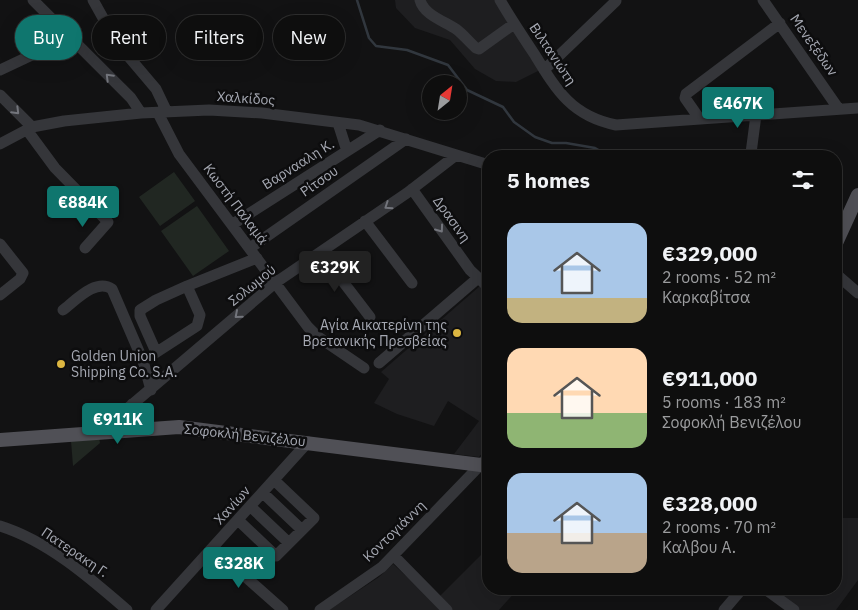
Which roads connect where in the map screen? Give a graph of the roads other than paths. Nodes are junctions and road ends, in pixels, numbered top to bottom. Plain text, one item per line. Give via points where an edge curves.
1 (33, 0) edge
2 (93, 0) edge
3 (420, 0) edge
4 (500, 0) edge
5 (616, 1) edge
6 (769, 2) edge
7 (48, 15) edge
8 (101, 15) edge
9 (780, 23) junction
10 (514, 24) junction
11 (82, 50) edge
12 (22, 60) edge
13 (130, 60) edge
14 (0, 70) edge
15 (544, 70) junction
16 (0, 95) edge
17 (838, 108) junction
18 (858, 108) edge
19 (162, 112) junction
20 (141, 114) junction
21 (756, 115) junction
22 (699, 118) junction
23 (338, 123) junction
24 (30, 129) junction
25 (380, 130) junction
26 (406, 139) junction
27 (0, 144) edge
28 (751, 150) edge
29 (347, 151) junction
30 (455, 156) junction
31 (482, 163) edge
32 (412, 189) junction
33 (858, 195) edge
34 (365, 221) junction
35 (232, 224) junction
36 (842, 229) edge
37 (0, 244) edge
38 (85, 248) dead end
39 (250, 248) junction
40 (321, 252) junction
41 (257, 258) junction
42 (478, 278) junction
43 (842, 279) edge
44 (482, 282) edge
45 (412, 283) dead end
46 (275, 284) junction
47 (187, 286) junction
48 (858, 294) edge
49 (0, 295) edge
50 (63, 310) dead end
51 (370, 317) dead end
52 (156, 352) junction
53 (143, 361) junction
54 (379, 363) dead end
55 (364, 368) dead end
56 (151, 390) junction
57 (132, 404) junction
58 (134, 429) junction
59 (101, 431) junction
60 (0, 440) edge
61 (308, 442) junction
62 (482, 463) edge
63 (482, 467) edge
64 (274, 480) junction
65 (263, 493) junction
66 (251, 506) junction
67 (238, 520) junction
68 (0, 526) edge
69 (302, 530) junction
70 (289, 543) junction
71 (213, 548) junction
72 (394, 556) junction
73 (737, 595) edge
74 (773, 595) edge
75 (324, 609) edge
76 (128, 610) edge
77 (156, 610) edge
78 (283, 610) edge
79 (447, 610) edge
80 (724, 610) edge
81 (794, 610) edge

1 - 7 street
2 - 8 street, Κωστή Παλαμά
3 - 10 street via 432,15 479,49
4 - 10 street, Βιλτανιώτη
5 - 15 street
6 - 9 street, Μενεξέδων
9 - 17 street, Μενεξέδων
9 - 22 street via 686,94 685,98
10 - 15 street, Βιλτανιώτη
20 -> 11 street via 131,98
12 - 14 street
13 - 19 street, Κωστή Παλαμά via 156,89
15 - 22 street, Βιλτανιώτη via 564,98 599,121 616,125
16 -> 24 street
17 - 18 street, Βιλτανιώτη
17 - 21 street, Βιλτανιώτη
19 - 20 street, Χαλκίδος
19 - 23 street, Χαλκίδος via 262,113
19 - 35 street, Κωστή Παλαμά via 179,154
20 - 24 street, Χαλκίδος via 82,118
21 - 22 street, Βιλτανιώτη
21 - 28 street
23 - 25 street, Χαλκίδος
23 - 29 street
24 - 27 street, Χαλκίδος
24 - 38 street via 55,168 105,218 107,226 88,241
25 - 26 street, Χαλκίδος
25 - 29 street, Βαρνααλη Κ.
26 - 30 street, Χαλκίδος
26 - 39 street, Ρίτσου
29 - 35 street, Βαρνααλη Κ.
30 - 31 street, Χαλκίδος
30 - 32 street, Σολωμού
32 -> 34 street, Σολωμού
32 -> 42 street, Δρασινη
33 - 36 main road
34 - 40 street, Σολωμού
34 - 45 street
35 - 39 street, Κωστή Παλαμά
37 - 49 street via 23,273
39 - 41 street, Κωστή Παλαμά
40 - 46 street, Σολωμού
40 - 51 street
41 - 46 street, Κωστή Παλαμά
41 - 47 street
42 - 44 street, Δρασινη
42 - 54 street
43 - 48 street
46 - 55 street, Κωστή Παλαμά via 317,336
46 -> 56 street, Σολωμού
47 - 52 street via 200,320 197,326
47 - 52 street via 140,310
50 - 53 street via 95,287 108,286 116,295
52 - 53 street
53 - 56 street
56 - 57 street, Σολωμού
57 - 58 street
57 - 59 street, Σολωμού
58 - 59 main road, Σοφοκλή Βενιζέλου
58 - 61 main road, Σοφοκλή Βενιζέλου via 191,428
59 - 60 main road, Σοφοκλή Βενιζέλου
61 - 62 main road, Σοφοκλή Βενιζέλου
61 - 64 street, Χανίων
63 - 72 street, Κοντογιάννη
64 - 65 street, Χανίων
64 - 69 street via 314,518
65 - 66 street, Χανίων
65 - 69 street
66 - 67 street, Χανίων
66 - 70 street
67 - 70 street via 276,556
67 - 71 street, Χανίων
68 - 76 street, Πατερακη Γ. via 72,565
69 - 70 street
71 - 77 street, Χανίων
71 - 78 street
72 - 75 street, Κοντογιάννη
72 - 79 street
73 - 80 street
74 - 81 street

